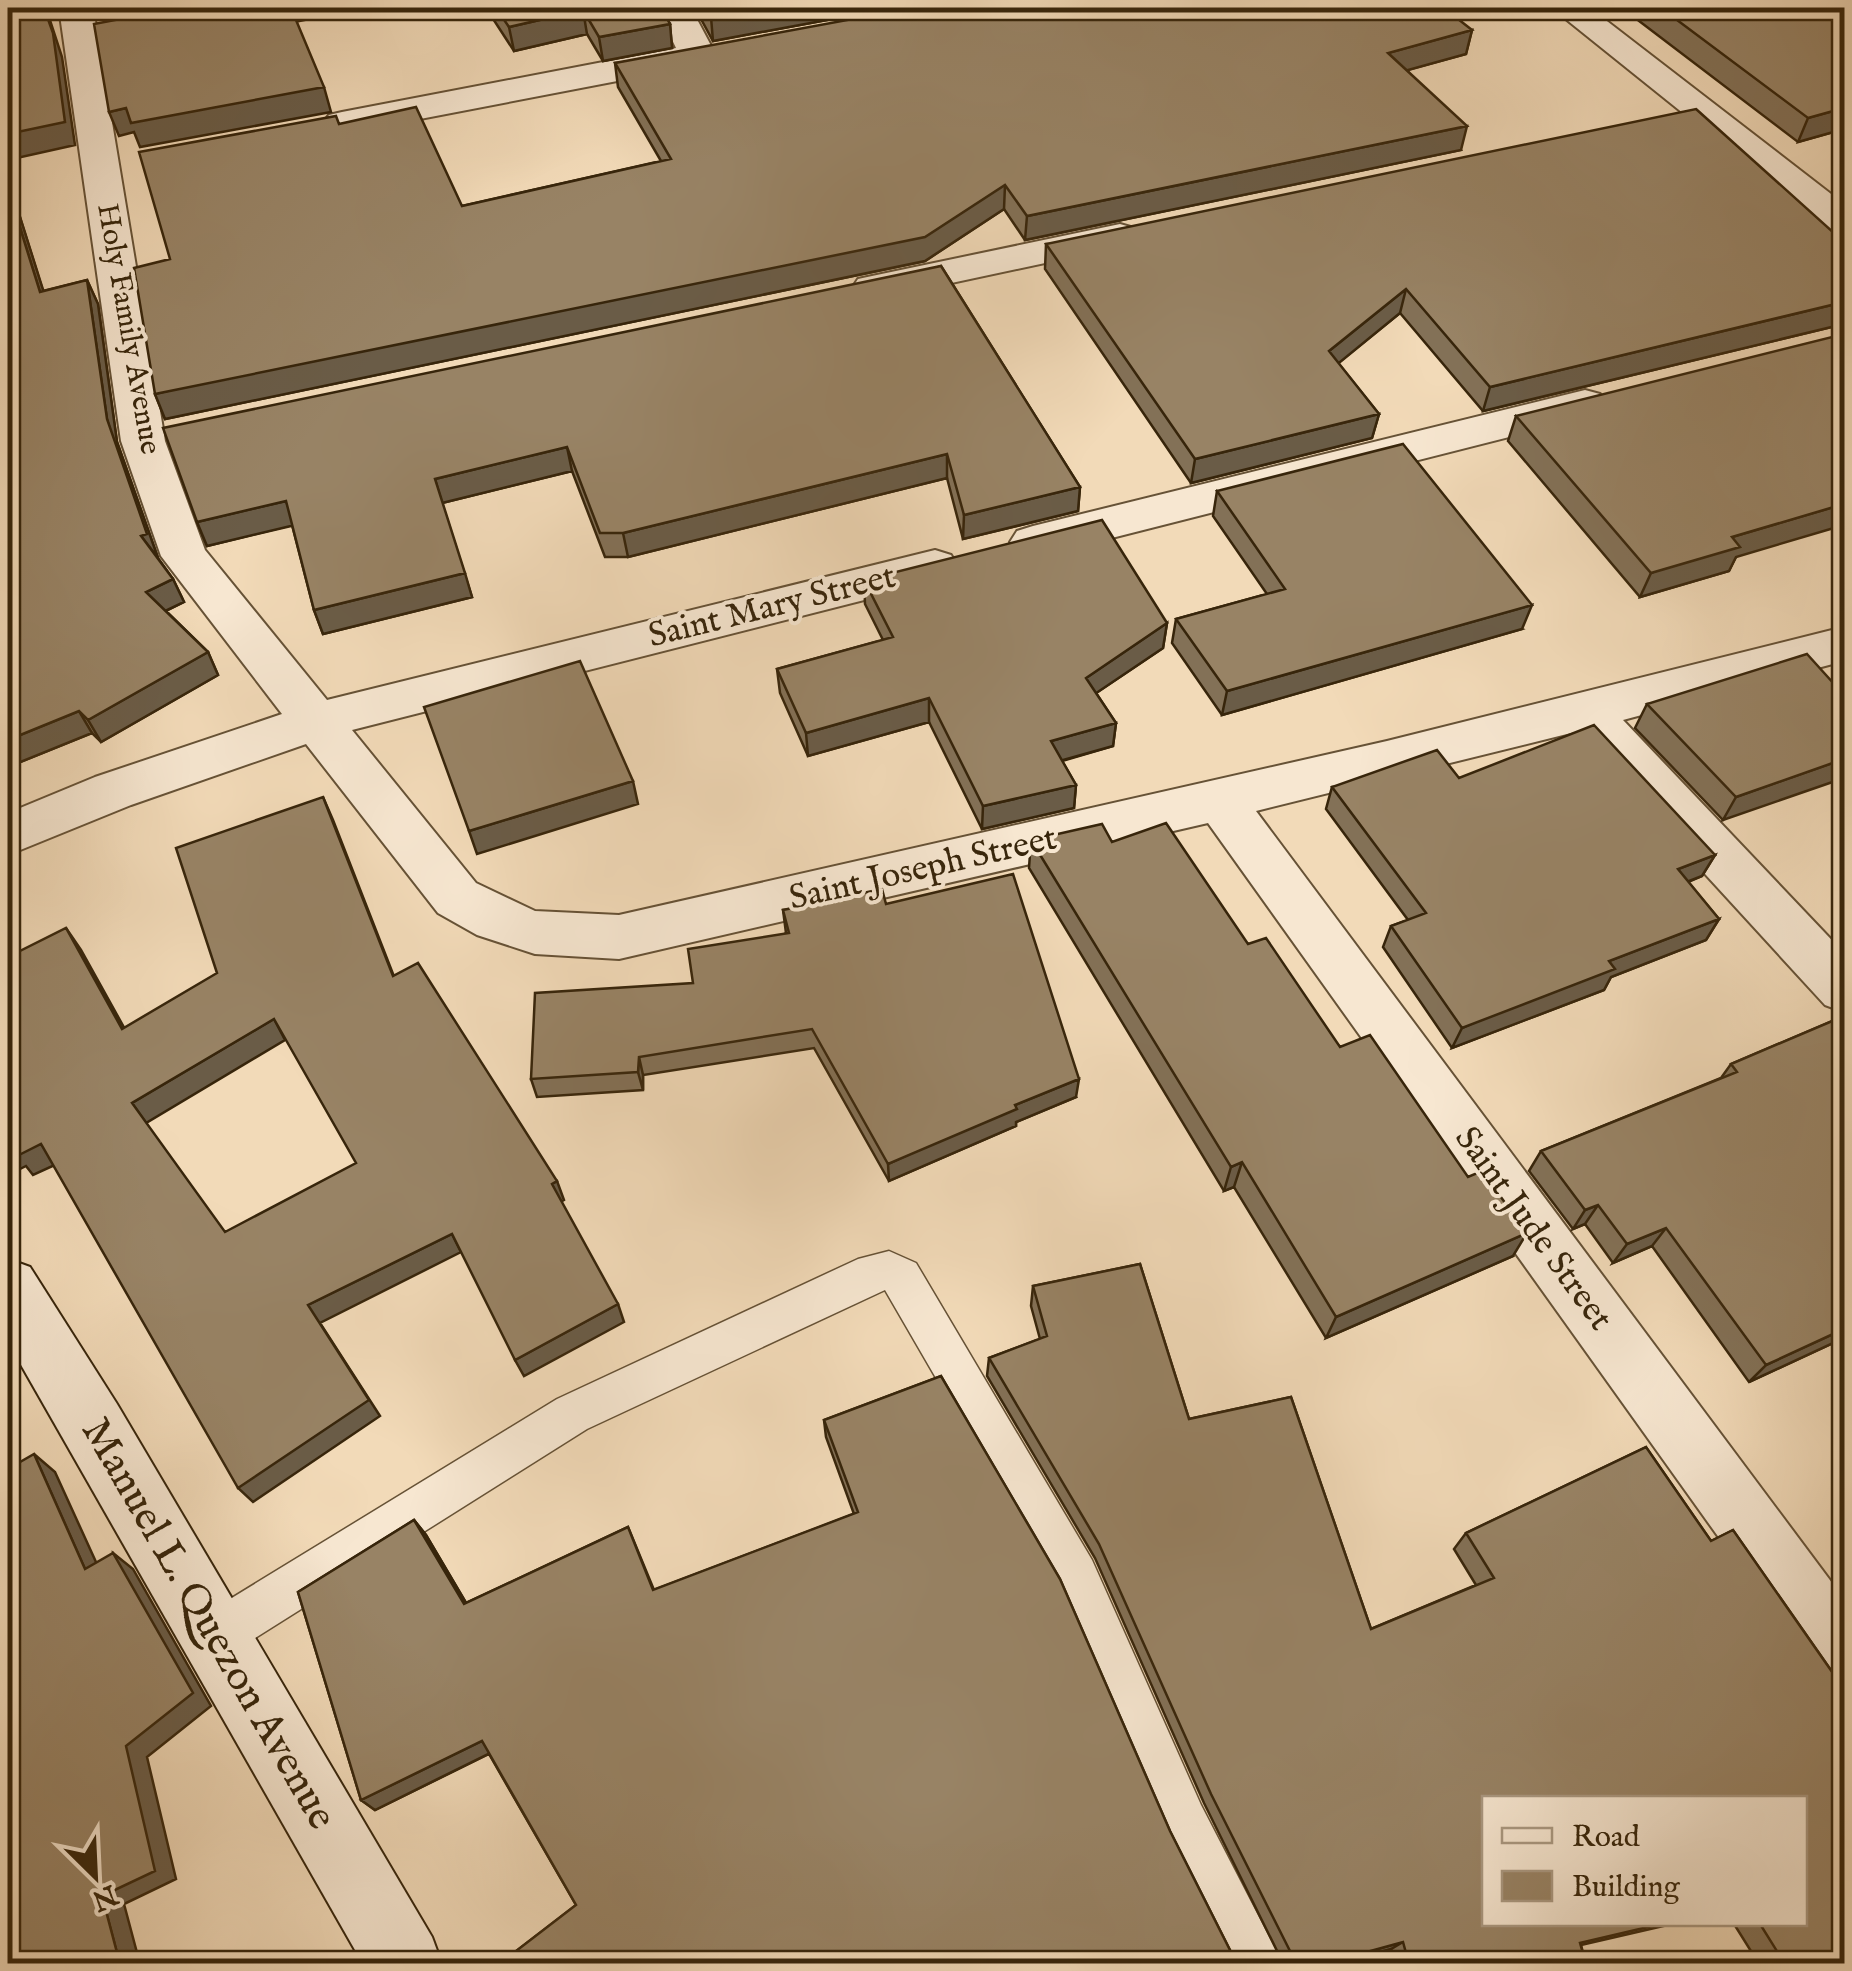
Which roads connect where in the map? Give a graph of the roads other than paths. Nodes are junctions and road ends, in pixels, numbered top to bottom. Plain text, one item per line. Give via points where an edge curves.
1 (76, 8) edge
2 (674, 8) edge
3 (1569, 8) edge
4 (736, 48) edge
5 (698, 54) junction
6 (1706, 114) junction
7 (1647, 126) edge
8 (313, 129) edge
9 (1844, 222) edge
10 (1158, 228) edge
11 (825, 298) edge
12 (1632, 392) edge
13 (1844, 644) edge
14 (1586, 713) junction
15 (316, 721) junction
16 (1221, 802) junction
17 (8, 835) edge
18 (1844, 989) edge
19 (8, 1287) edge
20 (216, 1635) junction
21 (1844, 1656) edge
22 (405, 1964) edge
23 (1258, 1964) edge

1 - 15 street, Holy Family Avenue via 120,166 184,556
2 - 5 street
3 - 6 street
4 - 5 street
5 - 8 street
6 - 7 street
6 - 9 street
10 - 11 street
12 - 15 street, Saint Mary Street
13 - 14 street, Saint Joseph Street
14 - 16 street, Saint Joseph Street
14 - 18 street
15 - 16 street, Saint Joseph Street via 458,898 503,925 573,940 619,937
15 - 17 street, Saint Mary Street
16 - 21 street, Saint Jude Street
19 - 20 street, Manuel L. Quezon Avenue
20 - 22 street, Manuel L. Quezon Avenue
20 - 23 lane via 572,1414 890,1270 901,1276 1076,1576 1184,1822

